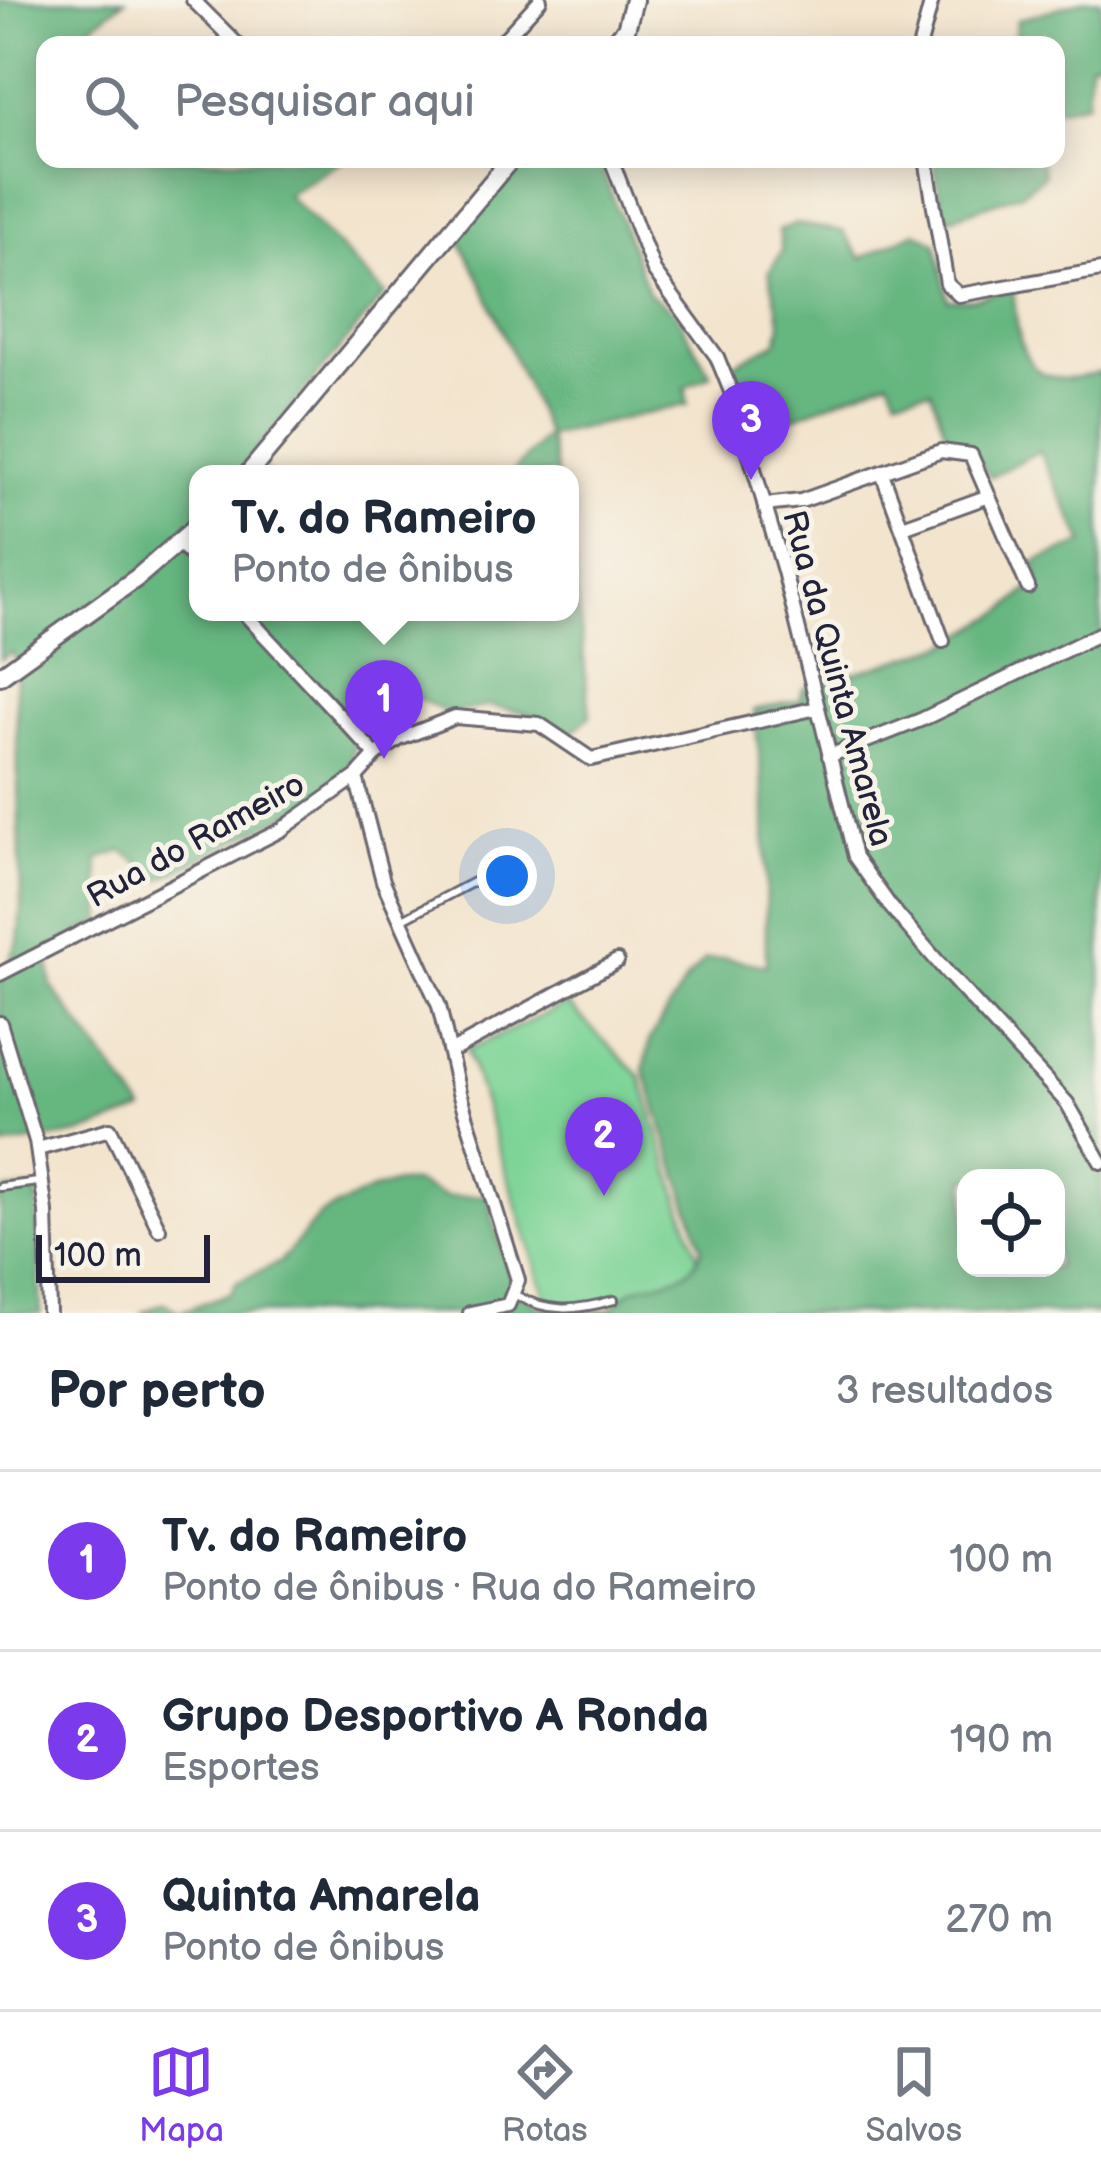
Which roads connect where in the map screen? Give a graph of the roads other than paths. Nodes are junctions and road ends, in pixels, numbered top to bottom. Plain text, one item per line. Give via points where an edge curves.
1 (193, 0) edge
2 (541, 0) edge
3 (634, 0) edge
4 (932, 0) edge
5 (229, 36) edge
6 (507, 36) edge
7 (623, 36) edge
8 (922, 36) edge
9 (503, 168) edge
10 (615, 168) edge
11 (928, 168) edge
12 (1101, 270) edge
13 (256, 465) edge
14 (882, 473) junction
15 (989, 496) junction
16 (764, 505) junction
17 (902, 527) junction
18 (189, 534) edge
19 (179, 543) junction
20 (189, 554) edge
21 (1028, 586) dead end
22 (251, 621) edge
23 (1101, 633) edge
24 (944, 641) dead end
25 (0, 676) edge
26 (817, 708) junction
27 (376, 755) junction
28 (829, 756) junction
29 (356, 777) junction
30 (500, 868) dead end
31 (400, 920) junction
32 (617, 961) dead end
33 (0, 974) edge
34 (0, 1023) edge
35 (450, 1052) junction
36 (38, 1149) junction
37 (1101, 1162) edge
38 (42, 1181) junction
39 (0, 1187) edge
40 (159, 1229) dead end
41 (515, 1295) junction
42 (614, 1300) dead end
43 (50, 1313) edge
44 (470, 1313) edge

1 - 5 street
2 - 6 street
3 - 7 main road
4 - 8 street
9 - 13 main road
10 - 16 street, Rua da Quinta Amarela via 655,272 716,357
11 - 12 street via 947,284 958,295
14 - 15 street via 941,451 971,454
14 - 16 street
14 - 17 street
15 - 17 street
15 - 21 street
16 - 26 street, Rua da Quinta Amarela
17 - 24 street
18 - 19 main road
19 - 20 street
19 - 25 main road
22 - 27 street
23 - 28 street
26 - 27 street, Rua do Rameiro via 591,759 539,724 455,717
26 - 28 street, Rua da Quinta Amarela
27 - 29 street, Rua do Rameiro
28 - 37 street, Rua da Quinta Amarela via 855,857 1067,1103
29 - 31 street
29 - 33 street, Rua do Rameiro via 281,830
30 - 31 lane
31 - 35 street via 440,1006
32 - 35 street
34 - 36 street
35 - 41 street via 512,1252
36 - 38 street
36 - 40 street via 110,1129
38 - 39 lane
38 - 43 street
41 - 42 lane via 537,1312
41 - 44 street via 508,1305

